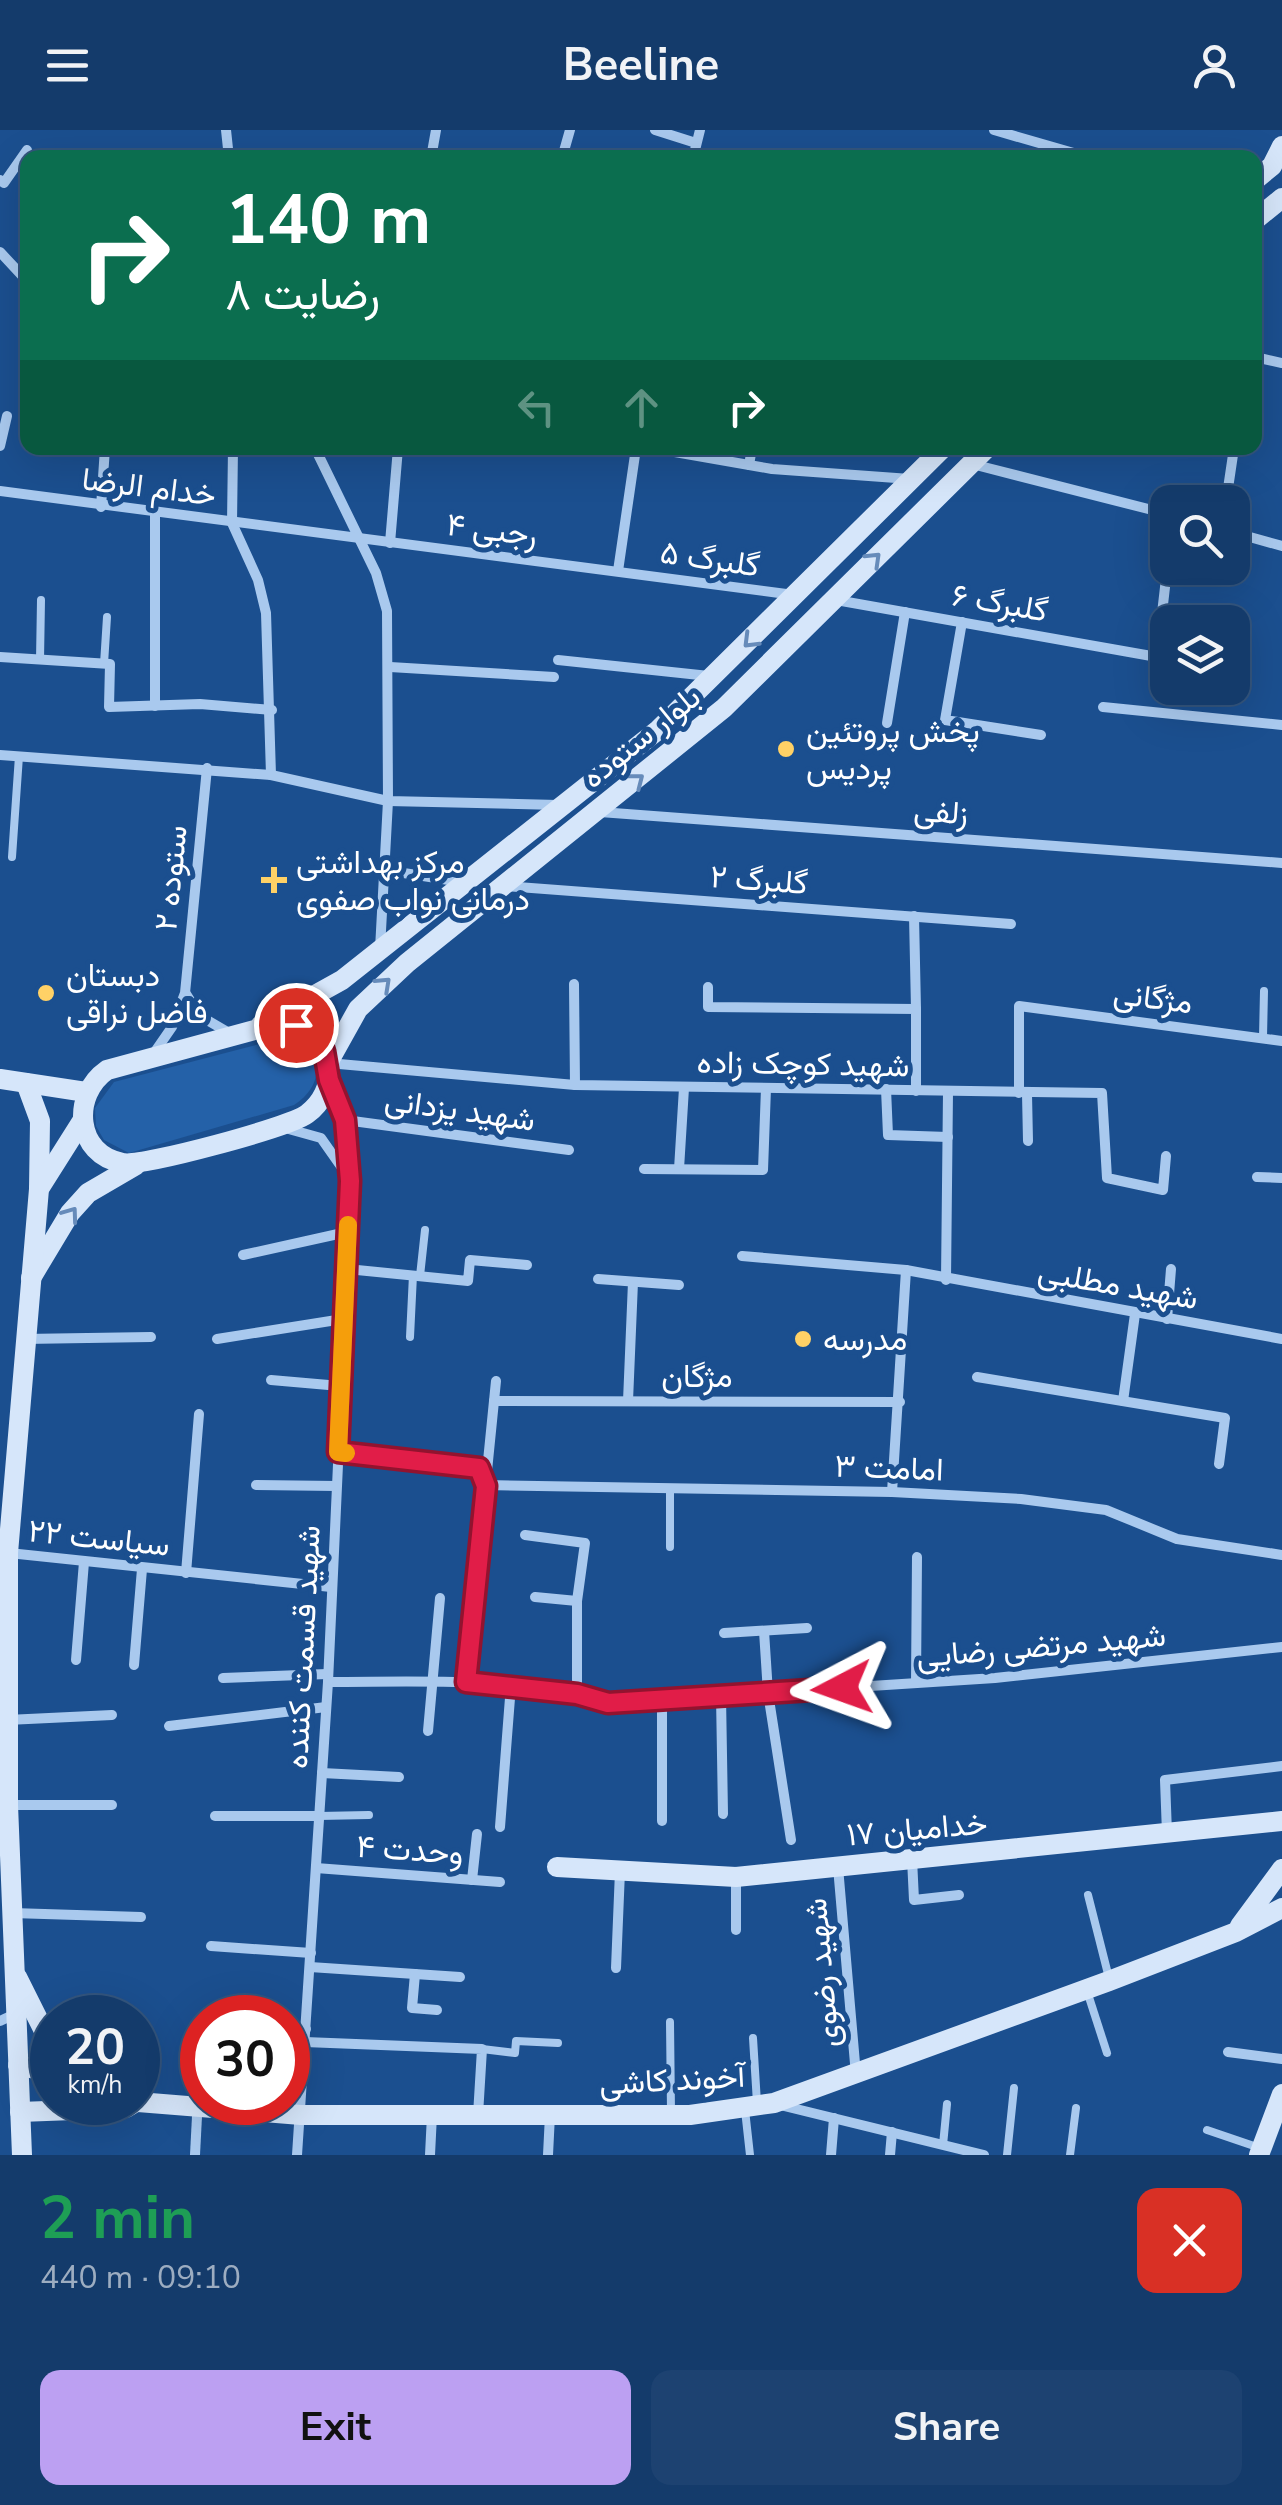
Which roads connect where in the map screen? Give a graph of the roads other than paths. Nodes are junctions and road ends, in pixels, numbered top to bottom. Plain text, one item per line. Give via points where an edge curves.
1 (655, 130) edge
2 (700, 130) edge
3 (994, 130) edge
4 (696, 143) junction
5 (1282, 146) edge
6 (695, 150) edge
7 (1064, 150) edge
8 (20, 160) edge
9 (1262, 174) edge
10 (0, 180) edge
11 (1282, 198) edge
12 (1262, 214) edge
13 (0, 252) edge
14 (20, 273) edge
15 (8, 416) dead end
16 (0, 446) edge
17 (104, 455) edge
18 (233, 455) edge
19 (318, 455) edge
20 (397, 455) edge
21 (635, 455) edge
22 (692, 455) edge
23 (751, 455) edge
24 (935, 455) edge
25 (980, 455) edge
26 (1233, 455) edge
27 (971, 464) junction
28 (749, 465) junction
29 (910, 478) junction
30 (1229, 485) edge
31 (0, 492) edge
32 (100, 507) junction
33 (1150, 509) edge
34 (155, 514) junction
35 (232, 523) junction
36 (1250, 537) edge
37 (360, 538) junction
38 (390, 543) junction
39 (1282, 546) edge
40 (618, 572) junction
41 (1165, 585) edge
42 (795, 595) junction
43 (833, 599) junction
44 (41, 600) dead end
45 (905, 612) junction
46 (107, 617) dead end
47 (962, 622) junction
48 (0, 658) edge
49 (40, 660) junction
50 (558, 660) dead end
51 (104, 664) junction
52 (390, 667) junction
53 (715, 677) junction
54 (554, 678) dead end
55 (155, 706) junction
56 (1103, 707) dead end
57 (272, 710) junction
58 (888, 724) dead end
59 (1282, 725) edge
60 (1041, 735) dead end
61 (0, 755) edge
62 (19, 756) junction
63 (207, 768) junction
64 (271, 776) junction
65 (388, 801) junction
66 (564, 805) junction
67 (597, 811) junction
68 (12, 857) dead end
69 (1282, 863) edge
70 (384, 870) junction
71 (465, 883) junction
72 (504, 886) junction
73 (914, 916) junction
74 (1011, 924) dead end
75 (380, 950) junction
76 (574, 984) dead end
77 (708, 987) dead end
78 (1264, 991) dead end
79 (185, 993) junction
80 (916, 1009) junction
81 (261, 1025) junction
82 (231, 1034) junction
83 (1263, 1037) junction
84 (1282, 1041) edge
85 (151, 1058) junction
86 (329, 1071) junction
87 (0, 1080) edge
88 (26, 1084) junction
89 (575, 1085) junction
90 (684, 1088) junction
91 (766, 1088) junction
92 (886, 1089) junction
93 (916, 1091) junction
94 (86, 1092) junction
95 (948, 1092) junction
96 (1023, 1094) junction
97 (345, 1120) junction
98 (82, 1121) junction
99 (275, 1126) junction
100 (948, 1138) junction
101 (1028, 1141) dead end
102 (569, 1150) dead end
103 (1166, 1156) dead end
104 (136, 1165) junction
105 (644, 1169) dead end
106 (679, 1169) junction
107 (1257, 1177) dead end
108 (1282, 1178) edge
109 (350, 1181) junction
110 (38, 1189) junction
111 (425, 1230) dead end
112 (348, 1232) junction
113 (243, 1255) dead end
114 (742, 1256) dead end
115 (526, 1265) dead end
116 (347, 1269) junction
117 (1171, 1269) dead end
118 (906, 1270) junction
119 (417, 1276) junction
120 (598, 1279) dead end
121 (946, 1280) junction
122 (633, 1282) junction
123 (28, 1284) junction
124 (680, 1285) dead end
125 (1135, 1314) junction
126 (343, 1319) junction
127 (1167, 1319) junction
128 (151, 1337) dead end
129 (410, 1337) dead end
130 (217, 1338) dead end
131 (24, 1339) junction
132 (1282, 1339) edge
133 (977, 1378) dead end
134 (271, 1380) dead end
135 (496, 1381) dead end
136 (340, 1386) junction
137 (494, 1401) junction
138 (628, 1401) junction
139 (1123, 1401) junction
140 (900, 1402) junction
141 (200, 1414) dead end
142 (338, 1452) junction
143 (1218, 1464) dead end
144 (256, 1486) dead end
145 (336, 1486) junction
146 (486, 1486) junction
147 (670, 1488) junction
148 (892, 1492) junction
149 (525, 1535) dead end
150 (670, 1548) dead end
151 (8, 1553) junction
152 (1282, 1556) edge
153 (917, 1557) dead end
154 (84, 1562) junction
155 (142, 1569) junction
156 (186, 1572) junction
157 (331, 1587) junction
158 (535, 1596) dead end
159 (440, 1598) dead end
160 (577, 1601) junction
161 (4, 1609) edge
162 (807, 1628) dead end
163 (764, 1631) junction
164 (724, 1632) dead end
165 (1282, 1647) edge
166 (76, 1660) dead end
167 (134, 1665) dead end
168 (223, 1678) dead end
169 (328, 1678) junction
170 (430, 1682) junction
171 (466, 1682) junction
172 (916, 1683) junction
173 (511, 1685) junction
174 (768, 1693) junction
175 (577, 1694) junction
176 (722, 1696) junction
177 (662, 1700) junction
178 (326, 1707) junction
179 (112, 1715) dead end
180 (6, 1720) junction
181 (168, 1726) dead end
182 (428, 1732) dead end
183 (1282, 1766) edge
184 (322, 1772) junction
185 (399, 1777) dead end
186 (8, 1805) junction
187 (112, 1805) dead end
188 (723, 1814) dead end
189 (370, 1815) dead end
190 (214, 1816) dead end
191 (319, 1816) junction
192 (1282, 1820) edge
193 (662, 1822) dead end
194 (500, 1828) dead end
195 (1167, 1832) junction
196 (476, 1834) dead end
197 (791, 1840) dead end
198 (912, 1859) junction
199 (838, 1865) junction
200 (557, 1867) dead end
201 (316, 1868) junction
202 (1282, 1869) edge
203 (620, 1870) junction
204 (736, 1877) junction
205 (472, 1880) junction
206 (500, 1882) dead end
207 (1088, 1894) dead end
208 (959, 1895) dead end
209 (1282, 1908) edge
210 (10, 1913) junction
211 (141, 1917) dead end
212 (736, 1930) dead end
213 (1236, 1932) junction
214 (211, 1946) dead end
215 (311, 1952) junction
216 (310, 1966) junction
217 (13, 1967) junction
218 (616, 1968) dead end
219 (415, 1974) junction
220 (460, 1977) dead end
221 (1110, 1981) junction
222 (1086, 1990) junction
223 (308, 1995) edge
224 (30, 2001) edge
225 (438, 2010) dead end
226 (8, 2017) edge
227 (670, 2022) dead end
228 (753, 2038) dead end
229 (310, 2042) edge
230 (558, 2043) dead end
231 (482, 2049) junction
232 (1228, 2052) dead end
233 (1107, 2054) dead end
234 (1282, 2058) edge
235 (10, 2062) edge
236 (856, 2076) junction
237 (1014, 2088) dead end
238 (1282, 2096) edge
239 (946, 2104) dead end
240 (759, 2105) junction
241 (1076, 2108) dead end
242 (20, 2112) junction
243 (30, 2112) edge
244 (432, 2114) junction
245 (550, 2114) junction
246 (671, 2114) junction
247 (310, 2115) edge
248 (478, 2115) junction
249 (834, 2118) junction
250 (196, 2125) edge
251 (300, 2125) edge
252 (1207, 2130) dead end
253 (892, 2132) junction
254 (943, 2145) junction
255 (1260, 2152) edge
256 (22, 2155) edge
257 (195, 2155) edge
258 (297, 2155) edge
259 (430, 2155) edge
260 (548, 2155) edge
261 (750, 2155) edge
262 (831, 2155) edge
263 (890, 2155) edge
264 (984, 2155) edge
265 (1006, 2155) edge
266 (1070, 2155) edge

1 - 4 street
2 - 4 street
3 - 7 street
4 - 6 street
5 - 9 main road
8 - 10 street
11 - 12 main road
13 - 14 street
15 - 16 street
17 - 32 street
18 - 35 street
19 - 37 street
20 - 38 street
21 - 40 street
22 - 28 street
23 - 28 street
24 - 29 main road, بلوار ستوده
25 - 27 main road, بلوار ستوده
26 - 30 street
27 - 33 street
43 -> 27 main road, بلوار ستوده
28 - 29 street
29 - 42 main road, بلوار ستوده
31 - 32 street, خدام الرضا
32 - 34 street, خدام الرضا
34 - 35 street, خدام الرضا
34 - 55 street
35 - 37 street, خدام الرضا
35 - 57 street via 266,613
36 - 39 street
37 - 38 street, رجبی ۴
37 - 52 street via 382,591
38 - 40 street, رجبی ۴
40 - 42 street, گلبرگ ۵
41 - 47 street, گلبرگ ۶ via 1157,657
42 -> 53 main road, بلوار ستوده
43 - 45 street, گلبرگ ۶
67 -> 43 main road, بلوار ستوده via 724,708
44 - 49 lane
45 - 47 street, گلبرگ ۶
45 - 58 street
46 - 51 lane
47 - 60 street via 945,720
48 - 49 street
49 - 51 street
50 - 53 street
51 - 55 street via 110,664 108,707
52 - 54 street
52 - 65 street
53 - 66 main road, بلوار ستوده
55 - 57 street
56 - 59 street
57 - 64 street
61 - 62 street
62 - 63 street
62 - 68 lane
63 - 64 street
63 - 79 street, ستوده ۲
64 - 65 street
65 - 66 street
65 - 70 street
66 - 71 main road, بلوار ستوده
67 - 69 street, زلفی
67 - 72 main road, بلوار ستوده
70 - 71 street
70 - 75 street
71 - 75 main road, بلوار ستوده
72 - 73 street, گلبرگ ۲
86 -> 72 main road, بلوار ستوده via 358,1009
73 - 74 street, گلبرگ ۲
73 - 80 street
75 - 81 main road, بلوار ستوده via 342,980
76 - 89 street
77 - 80 street via 708,1007
78 - 83 lane
79 - 82 street via 200,1016
79 - 85 street, ستوده ۲
80 - 93 street
81 - 82 main road
81 - 86 main road via 284,1022 308,1031
82 - 85 main road
83 - 84 street, مژگانی
83 - 96 street, مژگانی via 1018,1006
85 - 94 main road via 107,1070
86 - 89 street, شهید کوچک زاده
86 - 97 street, شهید قسمت کننده
86 - 99 main road, بلوار ستوده via 310,1112
87 - 88 main road
88 - 94 main road
88 - 110 main road via 40,1121
89 - 90 street, شهید کوچک زاده
90 - 91 street, شهید کوچک زاده
90 - 106 street
91 - 92 street, شهید کوچک زاده
91 - 106 street via 763,1170
92 - 93 street, شهید کوچک زاده
92 - 100 street via 888,1135
93 - 95 street, شهید کوچک زاده
94 - 98 main road
95 - 96 street, شهید کوچک زاده
95 - 100 street
96 - 101 street
96 - 103 street, شهید کوچک زاده via 1102,1094 1106,1178 1163,1190
97 - 102 street, شهید یزدانی
97 - 109 street, شهید قسمت کننده
98 - 104 main road via 104,1157
98 - 110 main road
99 - 104 main road, بلوار ستوده
99 - 109 street via 321,1138
100 - 121 street
123 -> 104 main road, بلوار ستوده via 88,1192
105 - 106 street
107 - 108 street
109 - 112 street, شهید قسمت کننده
110 - 123 main road
111 - 119 lane
112 - 113 street
112 - 116 street, شهید قسمت کننده
114 - 118 street, شهید مطلبی
115 - 119 street via 470,1260 468,1281
116 - 119 street
116 - 126 street, شهید قسمت کننده
117 - 127 street
118 - 121 street, شهید مطلبی
118 - 140 street
119 - 129 lane
120 - 122 street
121 - 125 street, شهید مطلبی
122 - 124 street
122 - 138 street
123 - 131 main road
125 - 127 street, شهید مطلبی
125 - 139 street
126 - 130 street
126 - 136 street, شهید قسمت کننده
127 - 132 street, شهید مطلبی
128 - 131 street
131 - 151 main road
133 - 139 street
134 - 136 street
135 - 137 street
136 - 142 street, شهید قسمت کننده
137 - 138 street, مژگان
137 - 146 street
138 - 140 street, مژگان
139 - 143 street via 1225,1418
140 - 148 street
141 - 156 street
142 - 145 street, شهید قسمت کننده
142 - 146 street via 479,1468
144 - 145 street
145 - 157 street, شهید قسمت کننده
146 - 147 street, امامت ۳
146 - 171 street
147 - 148 street, امامت ۳
147 - 150 lane
148 - 152 street, امامت ۳ via 1106,1510 1177,1539
149 - 160 street via 585,1543
151 - 154 street, سیاست ۲۲
151 - 161 main road
153 - 172 street
154 - 155 street, سیاست ۲۲
154 - 166 street
155 - 156 street, سیاست ۲۲
155 - 167 street
156 - 157 street, سیاست ۲۲
157 - 169 street, شهید قسمت کننده
158 - 160 street
159 - 170 street
160 - 175 street
161 - 180 main road
162 - 163 street
163 - 164 street
163 - 174 street
165 - 172 street, شهید مرتضی رضایی
168 - 169 street, شهید مرتضی رضایی
169 - 170 street, شهید مرتضی رضایی
169 - 178 street, شهید قسمت کننده
170 - 171 street, شهید مرتضی رضایی
170 - 182 street
171 - 173 street, شهید مرتضی رضایی
172 - 174 street, شهید مرتضی رضایی
173 - 175 street, شهید مرتضی رضایی
173 - 194 street
174 - 176 street, شهید مرتضی رضایی
174 - 197 street
175 - 177 street, شهید مرتضی رضایی via 608,1703
176 - 177 street, شهید مرتضی رضایی
176 - 188 street
177 - 193 street
178 - 181 street
178 - 184 street, شهید قسمت کننده
179 - 180 street
180 - 186 main road
183 - 195 street via 1165,1780
184 - 185 street
184 - 191 street, شهید قسمت کننده
186 - 187 street
186 - 210 main road
189 - 191 lane
190 - 191 street
191 - 201 street, شهید قسمت کننده
192 - 195 main road, خدامیان ۱۷
195 - 198 main road, خدامیان ۱۷
196 - 205 street
198 - 199 main road, خدامیان ۱۷
198 - 208 street via 914,1900
199 - 204 main road, خدامیان ۱۷
199 - 236 street, شهید رضوی
200 - 203 main road, خدامیان ۱۷
201 - 205 street, وحدت ۴
201 - 215 street, شهید قسمت کننده
202 - 213 main road
203 - 204 main road, خدامیان ۱۷
203 - 218 street
204 - 212 street
205 - 206 street, وحدت ۴
207 - 221 lane
209 - 213 main road, آخوند کاشی
210 - 211 street
210 - 217 main road
213 - 221 main road, آخوند کاشی
214 - 215 street
215 - 216 street, شهید قسمت کننده
216 - 219 street
216 - 223 street, شهید قسمت کننده
217 - 224 main road
217 - 226 main road
219 - 220 street
219 - 225 street via 412,2008
221 - 222 main road, آخوند کاشی
222 - 233 lane
222 - 236 main road, آخوند کاشی
226 - 235 main road
227 - 246 lane
228 - 240 lane
229 - 231 street
230 - 231 lane via 516,2041 516,2053
231 - 248 street
232 - 234 street
235 - 242 main road
236 - 240 main road, آخوند کاشی
237 - 265 lane
238 - 255 main road
239 - 254 lane
240 - 246 main road, آخوند کاشی
240 - 249 street
240 - 261 lane
241 - 266 lane
242 - 243 main road, آخوند کاشی
242 - 256 main road
244 - 247 main road, آخوند کاشی
244 - 248 main road, آخوند کاشی
244 - 259 street
245 - 246 main road, آخوند کاشی
245 - 248 main road, آخوند کاشی
245 - 260 street
249 - 253 street
249 - 262 street
250 - 257 street
251 - 258 street, شهید قسمت کننده
252 - 255 lane
253 - 254 street
253 - 263 street
254 - 264 street

